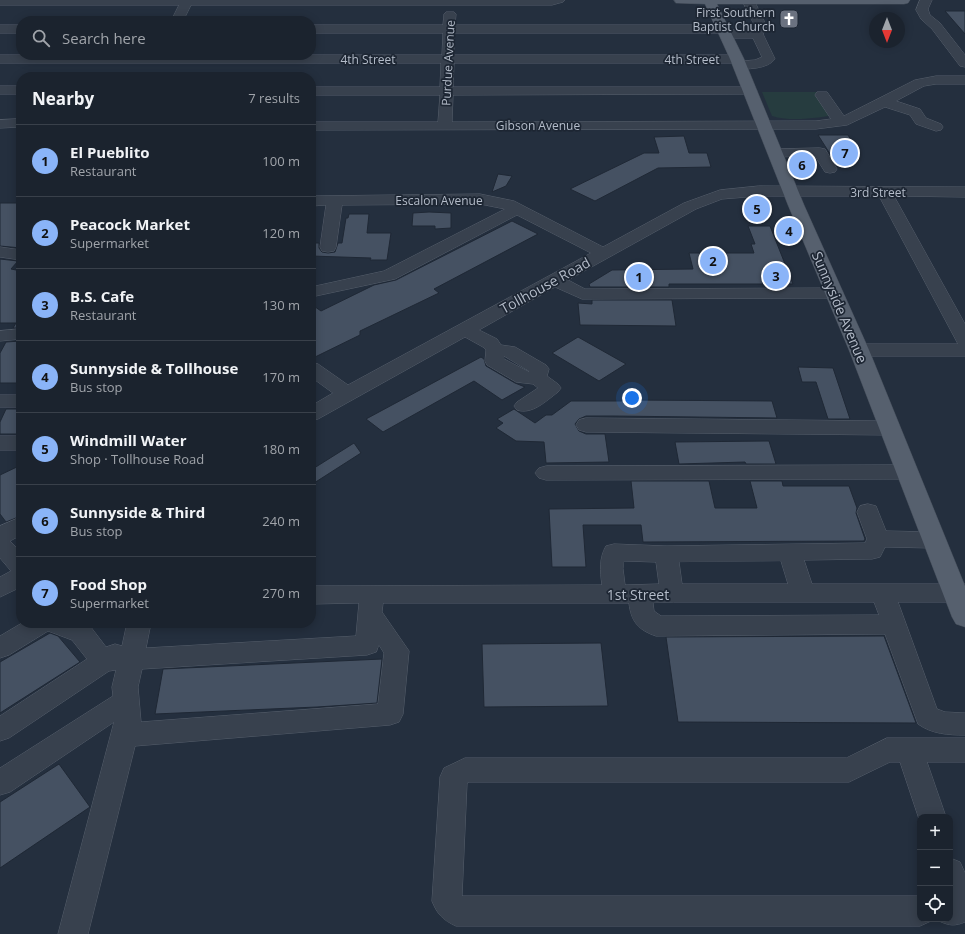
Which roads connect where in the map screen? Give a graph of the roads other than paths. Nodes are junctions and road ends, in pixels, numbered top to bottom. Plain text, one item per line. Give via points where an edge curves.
1 (559, 0) edge
2 (680, 0) edge
3 (709, 0) edge
4 (748, 0) edge
5 (892, 0) edge
6 (904, 0) edge
7 (188, 1) edge
8 (308, 1) edge
9 (451, 1) edge
10 (0, 2) edge
11 (920, 6) edge
12 (180, 16) edge
13 (0, 29) edge
14 (16, 29) edge
15 (316, 29) edge
16 (449, 29) junction
17 (725, 31) junction
18 (757, 34) junction
19 (316, 58) edge
20 (0, 59) edge
21 (16, 59) edge
22 (447, 59) junction
23 (158, 60) edge
24 (738, 62) junction
25 (965, 65) edge
26 (152, 71) dead end
27 (965, 80) edge
28 (0, 90) edge
29 (16, 90) edge
30 (316, 91) edge
31 (446, 91) junction
32 (750, 91) junction
33 (822, 95) dead end
34 (885, 102) junction
35 (842, 122) junction
36 (0, 124) edge
37 (16, 124) edge
38 (764, 125) junction
39 (316, 126) edge
40 (445, 126) junction
41 (936, 127) dead end
42 (775, 153) junction
43 (791, 191) junction
44 (845, 192) junction
45 (884, 192) junction
46 (965, 192) edge
47 (316, 201) edge
48 (336, 201) junction
49 (517, 209) junction
50 (328, 247) dead end
51 (0, 252) edge
52 (603, 253) junction
53 (16, 254) edge
54 (554, 280) junction
55 (316, 291) edge
56 (834, 293) junction
57 (466, 330) junction
58 (16, 334) edge
59 (0, 336) edge
60 (965, 341) edge
61 (859, 350) junction
62 (965, 350) edge
63 (316, 372) edge
64 (347, 394) junction
65 (0, 401) edge
66 (16, 401) edge
67 (524, 406) dead end
68 (316, 411) edge
69 (586, 425) dead end
70 (889, 428) junction
71 (0, 443) edge
72 (16, 443) edge
73 (906, 472) junction
74 (546, 473) dead end
75 (868, 512) dead end
76 (16, 527) edge
77 (0, 536) edge
78 (878, 539) junction
79 (933, 540) junction
80 (0, 544) edge
81 (790, 552) junction
82 (666, 554) junction
83 (16, 561) edge
84 (16, 579) edge
85 (0, 588) edge
86 (615, 594) junction
87 (640, 594) junction
88 (672, 594) junction
89 (803, 594) junction
90 (883, 594) junction
91 (960, 594) edge
92 (316, 596) edge
93 (371, 603) junction
94 (965, 617) edge
95 (894, 624) junction
96 (34, 628) edge
97 (67, 628) edge
98 (135, 641) edge
99 (0, 648) edge
100 (103, 661) junction
101 (126, 701) junction
102 (965, 724) edge
103 (0, 730) edge
104 (124, 735) junction
105 (910, 750) junction
106 (965, 750) edge
107 (0, 783) edge
108 (931, 814) edge
109 (953, 881) edge
110 (917, 911) edge
111 (953, 911) edge
112 (73, 934) edge

1 - 9 street
2 - 3 main road
3 - 4 main road
3 - 17 main road, Sunnyside Avenue
4 - 5 main road
4 - 18 street via 761,27
5 - 6 main road
5 - 11 street
7 - 8 street
7 - 10 street
7 - 12 street
8 - 9 street
9 - 16 street, Purdue Avenue
11 - 25 street
13 - 14 street
15 - 16 street
16 - 17 street
16 - 22 street, Purdue Avenue
17 - 18 street
17 - 24 main road, Sunnyside Avenue
18 - 24 street, 4th Street via 769,59 757,64
19 - 22 street, 4th Street
20 - 21 street, 4th Street
22 - 24 street, 4th Street
22 - 31 street, Purdue Avenue
23 - 26 street
24 - 32 main road, Sunnyside Avenue
27 - 34 street via 920,82
28 - 29 street
30 - 31 street
31 - 32 street
31 - 40 street, Purdue Avenue
32 - 38 main road, Sunnyside Avenue
33 - 35 street
34 - 35 street
34 - 41 street via 915,112 921,121
35 - 38 street
36 - 37 street
38 - 40 street, Gibson Avenue
38 - 42 main road, Sunnyside Avenue
39 - 40 street, Gibson Avenue
42 - 43 main road, Sunnyside Avenue
42 - 44 street via 820,152
43 - 44 street, 3rd Street
43 - 52 street, Tollhouse Road via 737,193 708,199 690,206
43 - 56 main road, Sunnyside Avenue
44 - 45 street, 3rd Street
45 - 46 street, 3rd Street
45 - 60 street
47 - 48 street, Escalon Avenue
48 - 49 street, Escalon Avenue via 480,199 508,204
48 - 50 street
49 - 52 street, Escalon Avenue
49 - 55 street via 389,275
51 - 53 street
52 - 54 street, Tollhouse Road
54 - 56 street via 582,294
54 - 57 street, Tollhouse Road
56 - 61 main road, Sunnyside Avenue
57 - 64 street, Tollhouse Road
57 - 67 street via 490,343 495,350 494,360 523,378 537,378 551,388
58 - 59 street
61 - 62 street
61 - 70 main road, Sunnyside Avenue
63 - 64 street
64 - 68 street, Tollhouse Road
65 - 66 street
69 - 70 street
70 - 73 main road, Sunnyside Avenue
71 - 72 street
73 - 74 street
73 - 79 main road, Sunnyside Avenue
75 - 78 street
76 - 77 street
78 - 79 street
78 - 81 street via 872,551
79 - 91 main road, Sunnyside Avenue
80 - 83 street
81 - 82 street
81 - 89 street
82 - 86 street via 614,552 611,569
82 - 88 street
84 - 85 street
86 - 87 street, 1st Street
86 - 93 street, 1st Street
87 - 88 street, 1st Street
87 - 95 street via 642,615 656,626
88 - 89 street, 1st Street
89 - 90 street, 1st Street
90 - 91 street, 1st Street
90 - 95 street
91 - 94 main road, Sunnyside Avenue
92 - 93 street, 1st Street
93 - 98 street via 367,645
93 - 104 street via 397,651 390,714
95 - 102 street via 927,716 933,721 947,724
96 - 99 street
97 - 100 street via 81,633
98 - 100 street
98 - 101 street via 125,687
100 - 103 street
101 - 104 street via 128,720
101 - 107 street
104 - 112 street
105 - 106 street
105 - 108 street
105 - 110 street via 888,750 849,770 465,770 454,777 447,901 456,911
109 - 111 street via 961,906

